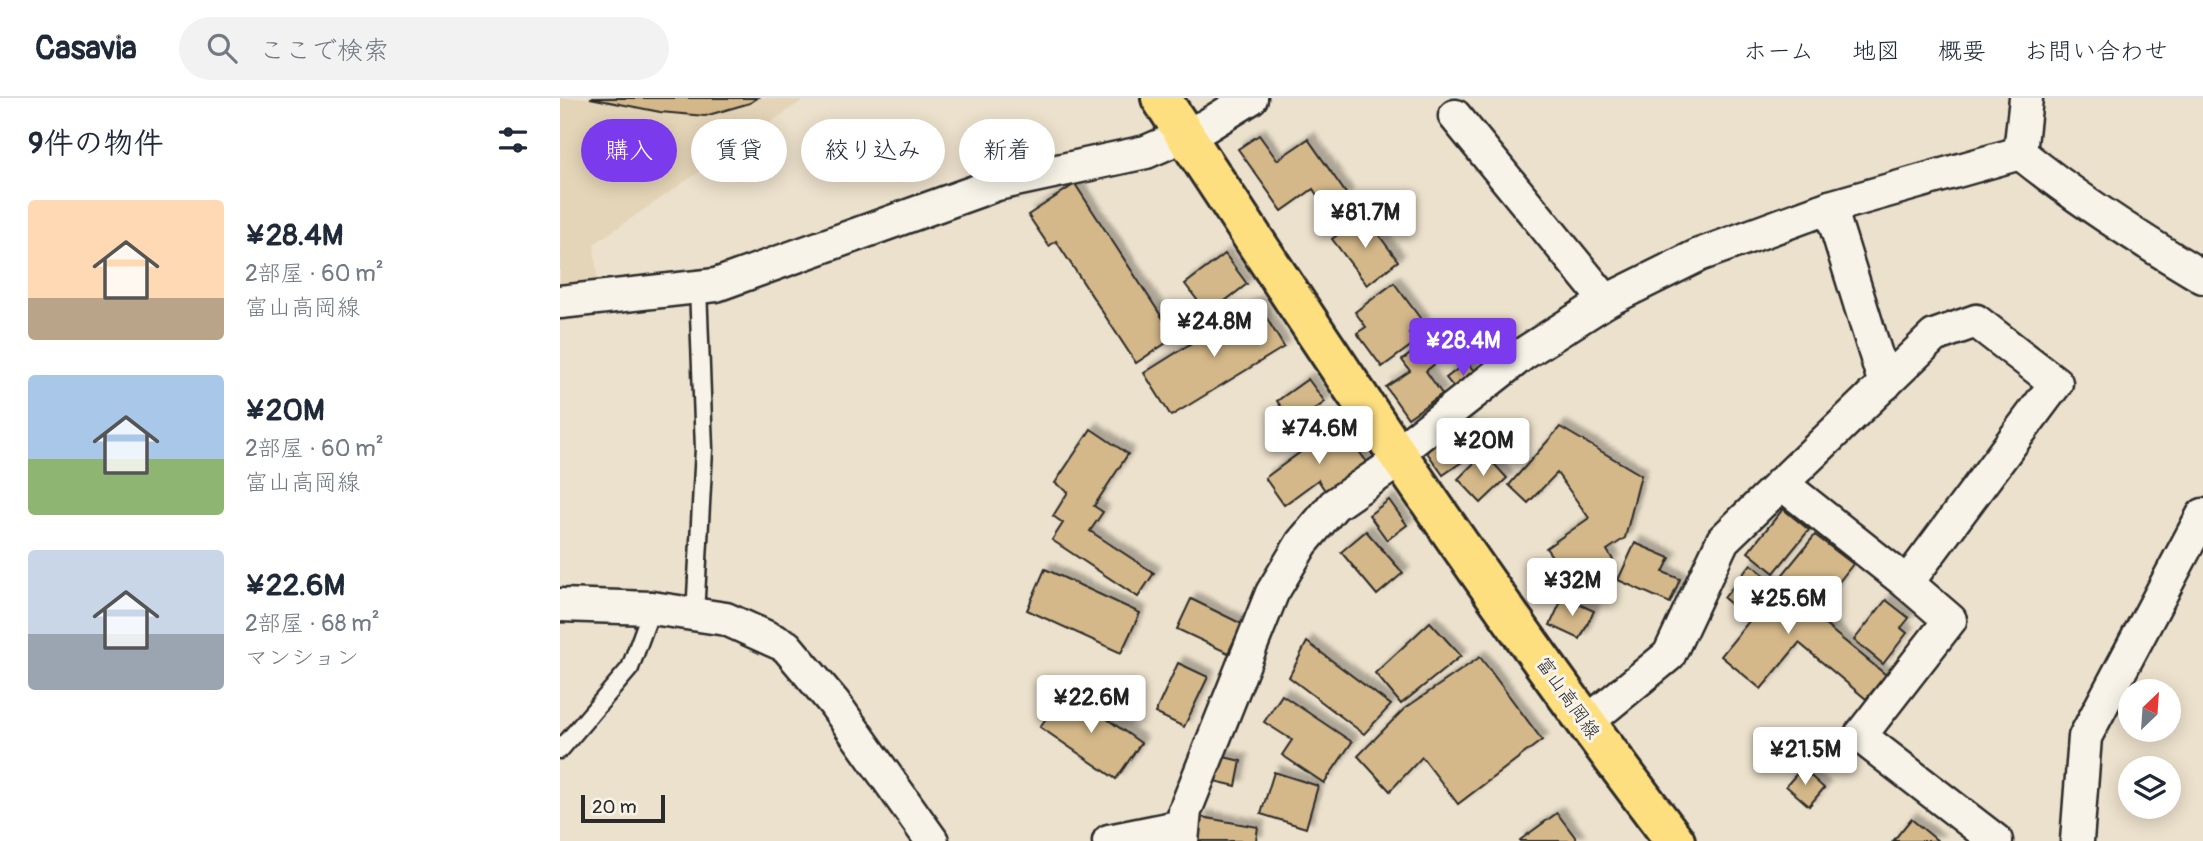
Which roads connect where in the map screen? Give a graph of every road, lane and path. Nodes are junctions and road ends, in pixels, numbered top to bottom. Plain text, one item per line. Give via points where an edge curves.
1 (1161, 98) edge
2 (1251, 98) edge
3 (2026, 98) edge
4 (1455, 116) dead end
5 (1185, 135) junction
6 (2020, 153) junction
7 (1830, 207) junction
8 (2203, 277) edge
9 (698, 287) junction
10 (560, 302) edge
11 (1606, 302) junction
12 (1885, 384) junction
13 (1399, 456) junction
14 (1781, 483) junction
15 (2203, 515) edge
16 (1907, 583) junction
17 (560, 605) edge
18 (652, 608) junction
19 (695, 615) junction
20 (1585, 724) junction
21 (560, 750) edge
22 (1183, 834) edge
23 (932, 841) edge
24 (1110, 841) edge
25 (1675, 841) edge
26 (1996, 841) edge
27 (2077, 841) edge

1 - 5 main road, 富山高岡線
2 - 5 street
3 - 6 street
4 - 11 street
5 - 9 street via 1146,152 997,184 716,285
5 - 13 main road, 富山高岡線
6 - 7 street
6 - 8 street via 2123,229
7 - 11 street via 1699,255
7 - 12 street
9 - 10 street
9 - 19 lane via 704,450
11 - 13 street via 1523,354
12 - 14 street
12 - 16 street via 1934,336 1976,321 2056,383
13 - 20 main road, 富山高岡線
13 - 22 street via 1334,505 1272,593 1185,811
14 - 16 street
14 - 20 street via 1723,540 1669,655
15 - 27 street via 2085,737
16 - 26 street via 1950,620 1860,736
17 - 18 street
18 - 19 street
18 - 21 lane via 629,668
19 - 23 street via 726,619 786,646 834,703
20 - 25 main road, 富山高岡線
22 - 24 street

